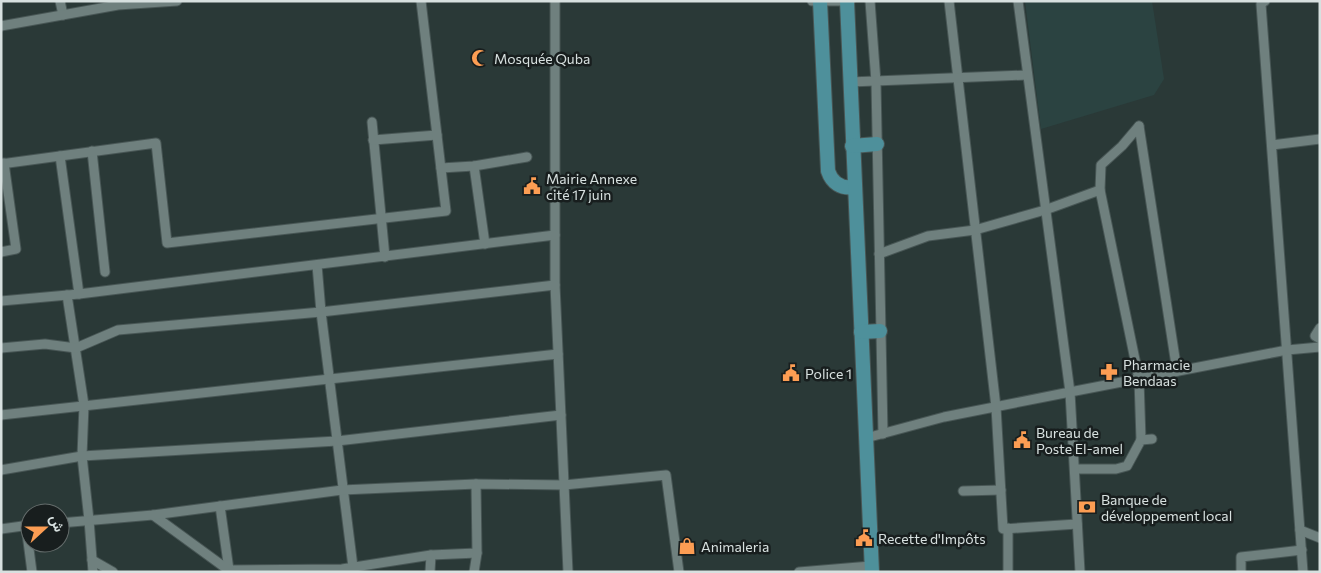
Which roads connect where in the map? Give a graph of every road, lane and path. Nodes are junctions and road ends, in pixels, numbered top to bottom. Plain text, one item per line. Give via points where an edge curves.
1 (60, 1) edge
2 (177, 1) edge
3 (421, 1) edge
4 (555, 1) edge
5 (812, 1) edge
6 (820, 1) edge
7 (848, 1) edge
8 (870, 1) edge
9 (949, 1) edge
10 (1018, 1) edge
11 (1262, 2) edge
12 (118, 3) edge
13 (63, 15) junction
14 (1, 26) edge
15 (1027, 76) junction
16 (957, 78) junction
17 (850, 82) junction
18 (876, 82) junction
19 (372, 122) dead end
20 (437, 134) junction
21 (1320, 139) edge
22 (373, 140) junction
23 (877, 144) junction
24 (1272, 145) junction
25 (852, 146) junction
26 (92, 152) junction
27 (60, 156) junction
28 (527, 157) dead end
29 (2, 163) edge
30 (474, 166) junction
31 (441, 168) junction
32 (854, 188) junction
33 (1100, 190) junction
34 (1045, 210) junction
35 (380, 219) junction
36 (975, 230) junction
37 (555, 235) junction
38 (485, 244) junction
39 (1, 252) edge
40 (879, 254) junction
41 (385, 256) junction
42 (317, 265) junction
43 (105, 272) dead end
44 (555, 285) junction
45 (79, 294) junction
46 (67, 295) junction
47 (1, 301) edge
48 (321, 312) junction
49 (1320, 328) edge
50 (880, 331) junction
51 (861, 332) junction
52 (1320, 339) edge
53 (1320, 347) edge
54 (1, 348) edge
55 (76, 348) junction
56 (1287, 350) junction
57 (558, 354) junction
58 (1177, 371) junction
59 (330, 378) junction
60 (1139, 379) junction
61 (1070, 392) junction
62 (84, 405) junction
63 (996, 407) junction
64 (1, 415) edge
65 (561, 415) junction
66 (883, 434) junction
67 (866, 438) junction
68 (1152, 439) dead end
69 (1141, 440) junction
70 (337, 441) junction
71 (82, 456) junction
72 (1075, 469) junction
73 (1, 470) edge
74 (476, 484) junction
75 (564, 485) junction
76 (342, 490) junction
77 (1001, 490) junction
78 (962, 491) dead end
79 (220, 506) junction
80 (154, 515) junction
81 (90, 520) junction
82 (70, 522) edge
83 (1078, 524) junction
84 (20, 527) edge
85 (1, 528) edge
86 (1008, 528) junction
87 (1300, 530) junction
88 (1320, 538) edge
89 (1302, 550) junction
90 (30, 553) edge
91 (477, 553) junction
92 (430, 555) junction
93 (92, 560) junction
94 (353, 567) junction
95 (872, 569) edge
96 (342, 570) edge
97 (230, 571) edge
98 (32, 572) edge
99 (93, 572) edge
100 (113, 572) edge
101 (430, 572) edge
102 (474, 572) edge
103 (568, 572) edge
104 (678, 572) edge
105 (798, 572) edge
106 (1008, 572) edge
107 (1080, 572) edge
108 (1241, 572) edge
109 (1303, 572) edge

1 - 13 street
2 - 12 street
3 - 20 street
4 - 37 street
5 - 6 street
6 - 7 street
6 - 32 main road via 828,171 838,185
7 - 17 main road
8 - 18 street
9 - 16 street
10 - 15 street
11 - 24 street
12 - 13 street
13 - 14 street
15 - 16 street
15 - 34 street
16 - 18 street
16 - 36 street
17 - 18 street
17 - 25 main road
18 - 23 street
19 - 22 street
20 - 22 street
20 - 31 street
21 - 24 street
22 - 35 street
23 - 25 main road
23 - 40 street
24 - 56 street
25 - 32 main road
26 - 27 street
26 - 35 street via 156,143 166,243
26 - 43 street
27 - 29 street
27 - 45 street
28 - 30 street
29 - 39 street via 16,249
30 - 31 street
30 - 38 street
31 - 35 street via 446,212
32 - 51 main road
33 - 34 street
33 - 58 street via 1101,165 1139,126
33 - 60 street
34 - 36 street
34 - 61 street
35 - 41 street
36 - 40 street via 928,236
36 - 63 street
37 - 38 street
37 - 44 street
38 - 41 street
40 - 50 street
41 - 42 street
42 - 45 street
42 - 48 street
44 - 48 street
44 - 57 street
45 - 46 street
46 - 47 street
46 - 55 street
48 - 55 street via 118,330
48 - 59 street
49 - 52 street via 1315,336
50 - 51 main road
50 - 66 street
51 - 67 main road
53 - 56 street
54 - 55 street via 45,344
55 - 62 street
56 - 58 street
56 - 87 street
57 - 59 street
57 - 65 street
58 - 60 street
59 - 62 street
59 - 70 street
60 - 61 street
60 - 69 street
61 - 63 street
61 - 72 street
62 - 64 street
62 - 71 street
63 - 66 street
63 - 77 street
65 - 70 street
65 - 75 street
66 - 67 street
67 - 95 main road
68 - 69 street
69 - 72 street via 1127,466
70 - 71 street
70 - 76 street
71 - 73 street
71 - 81 street
72 - 83 street
74 - 75 street
74 - 76 street
74 - 91 street
75 - 103 street
75 - 104 street via 666,475
76 - 79 street
76 - 94 street
77 - 78 street
77 - 86 street via 1003,529
79 - 80 street
79 - 97 street
80 - 81 street
80 - 97 street
81 - 82 street
81 - 93 street
83 - 86 street
83 - 107 street
84 - 85 street
86 - 106 street
87 - 88 street
87 - 89 street
89 - 108 street via 1240,557
89 - 109 street
90 - 98 street
91 - 92 street
91 - 102 street
92 - 94 street
92 - 101 street
93 - 99 street
93 - 100 street
94 - 96 street
95 - 105 street
96 - 97 street

